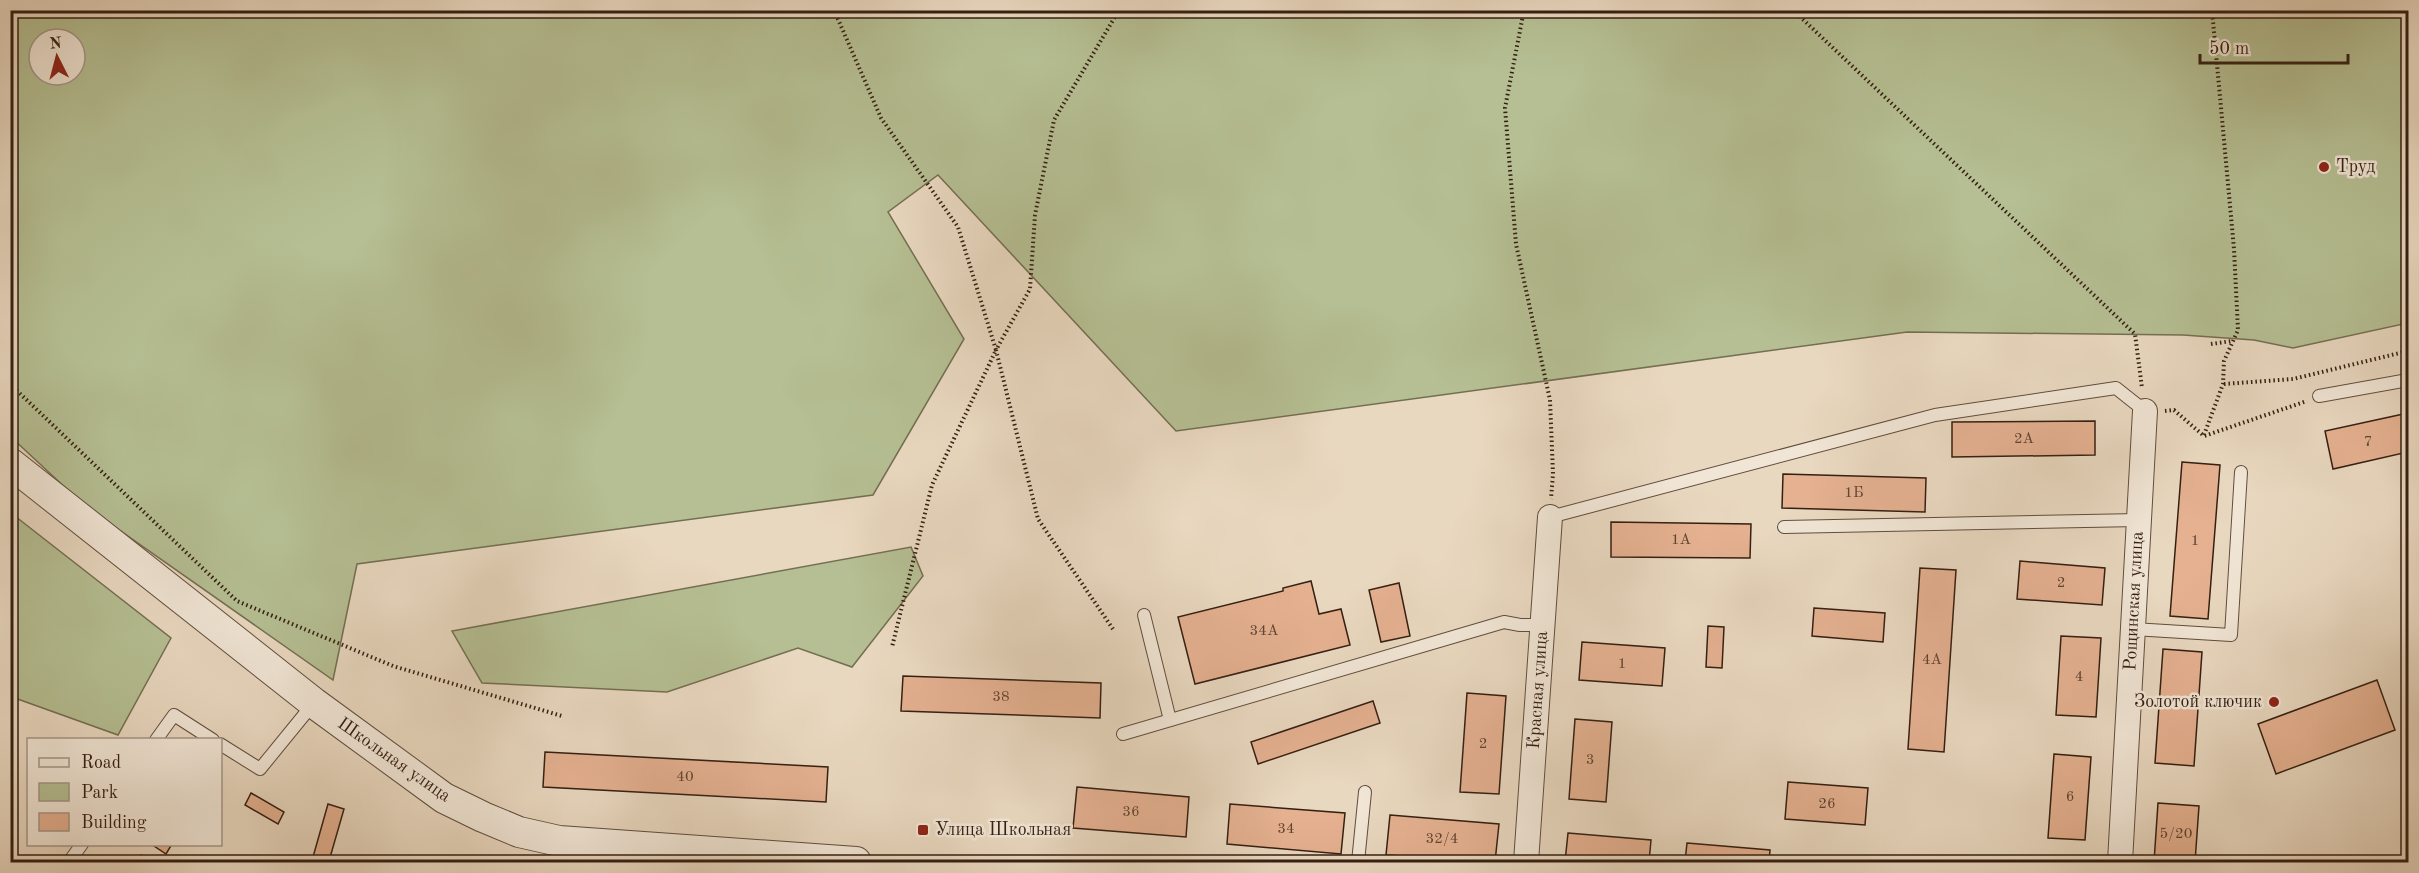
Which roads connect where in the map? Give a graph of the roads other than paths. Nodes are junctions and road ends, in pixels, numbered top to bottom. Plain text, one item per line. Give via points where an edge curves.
1 (2409, 380) edge
2 (2319, 396) road end
3 (2145, 411) joint
4 (10, 464) edge
5 (2241, 472) dead end
6 (1550, 517) joint
7 (2139, 520) junction
8 (1784, 527) dead end
9 (1144, 615) dead end
10 (1542, 625) junction
11 (2133, 629) junction
12 (314, 703) junction
13 (1170, 720) junction
14 (1123, 734) dead end
15 (157, 738) edge
16 (210, 738) edge
17 (222, 745) edge
18 (1365, 792) dead end
19 (81, 846) edge
20 (798, 861) edge
21 (69, 862) edge
22 (856, 862) edge
23 (1358, 862) edge
24 (1526, 862) edge
25 (2120, 862) edge

1 - 2 lane
3 - 6 lane via 2116,388 1935,415
3 - 7 street, Рощинская улица
4 - 12 street, Школьная улица
5 - 11 lane via 2231,635
6 - 10 street, Красная улица
7 - 8 lane
7 - 11 street, Рощинская улица
9 - 13 lane
10 - 13 lane via 1504,622
10 - 24 street, Красная улица
11 - 25 street, Рощинская улица
12 - 17 lane via 260,769
12 - 20 street, Школьная улица via 444,798 519,832 559,841
13 - 14 lane
15 - 16 lane via 174,715
18 - 23 lane
19 - 21 lane
20 - 22 street, Школьная улица

